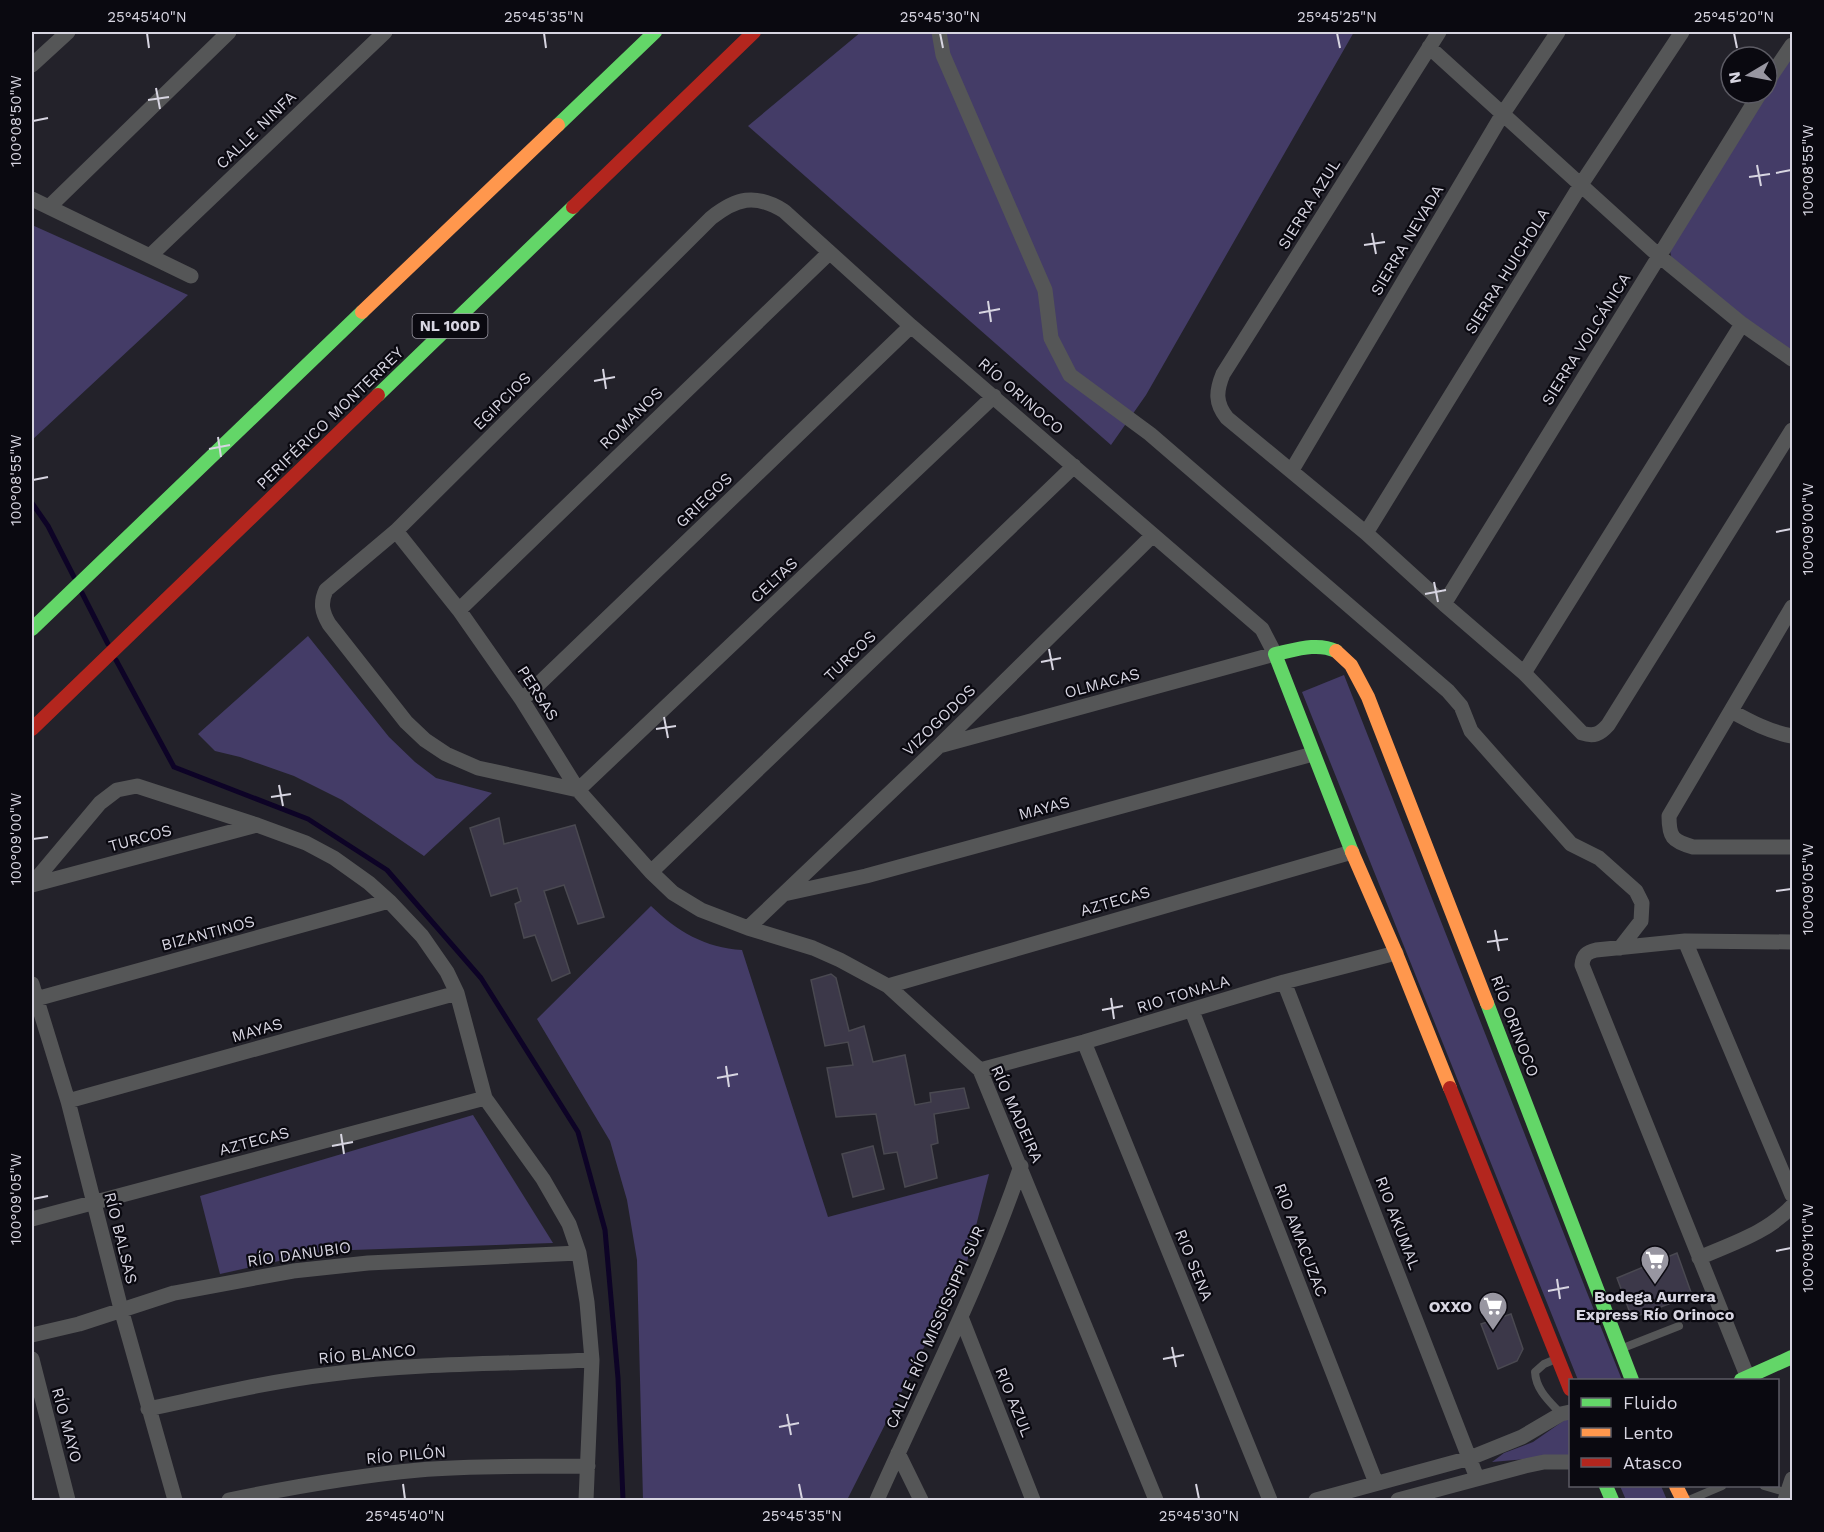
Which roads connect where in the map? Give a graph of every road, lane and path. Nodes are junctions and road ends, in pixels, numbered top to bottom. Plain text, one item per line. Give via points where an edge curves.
1 (68, 32) edge
2 (229, 32) edge
3 (385, 32) edge
4 (655, 32) edge
5 (754, 32) edge
6 (939, 32) edge
7 (1439, 32) edge
8 (1558, 32) edge
9 (1682, 32) edge
10 (1792, 45) edge
11 (1429, 47) junction
12 (1779, 64) edge
13 (32, 65) edge
14 (1752, 105) edge
15 (1502, 116) junction
16 (1580, 186) junction
17 (32, 199) edge
18 (49, 207) junction
19 (725, 207) joint
20 (829, 253) junction
21 (151, 255) junction
22 (1658, 255) junction
23 (191, 276) dead end
24 (1742, 324) junction
25 (911, 326) junction
26 (1792, 359) edge
27 (994, 396) junction
28 (1792, 430) edge
29 (1074, 466) junction
30 (1292, 470) junction
31 (396, 531) junction
32 (1366, 533) junction
33 (1152, 536) junction
34 (1444, 604) junction
35 (459, 610) junction
36 (1791, 612) edge
37 (32, 629) edge
38 (1275, 654) junction
39 (1524, 673) junction
40 (522, 700) junction
41 (1731, 711) junction
42 (32, 729) edge
43 (1792, 736) edge
44 (939, 746) junction
45 (1313, 754) junction
46 (578, 790) junction
47 (257, 825) junction
48 (1792, 847) edge
49 (1352, 852) junction
50 (651, 872) junction
51 (32, 884) edge
52 (784, 894) junction
53 (390, 901) junction
54 (748, 928) junction
55 (1684, 940) junction
56 (1792, 942) edge
57 (1620, 948) junction
58 (1396, 953) junction
59 (1284, 982) junction
60 (32, 984) edge
61 (888, 986) junction
62 (457, 993) junction
63 (36, 999) junction
64 (1192, 1011) junction
65 (1084, 1042) junction
66 (980, 1070) junction
67 (485, 1098) junction
68 (68, 1101) junction
69 (1021, 1166) junction
70 (1792, 1195) edge
71 (94, 1203) junction
72 (1792, 1206) edge
73 (32, 1219) edge
74 (579, 1253) junction
75 (1699, 1258) junction
76 (121, 1309) junction
77 (961, 1317) junction
78 (1679, 1326) dead end
79 (32, 1335) edge
80 (1621, 1349) junction
81 (1792, 1357) edge
82 (32, 1359) edge
83 (1557, 1359) junction
84 (592, 1360) junction
85 (1632, 1379) edge
86 (1745, 1379) edge
87 (1569, 1387) edge
88 (148, 1409) junction
89 (1566, 1413) edge
90 (898, 1453) junction
91 (1470, 1458) junction
92 (1569, 1462) edge
93 (588, 1466) junction
94 (1477, 1478) junction
95 (1376, 1483) junction
96 (1718, 1487) edge
97 (1772, 1487) edge
98 (1789, 1491) edge
99 (68, 1500) edge
100 (175, 1500) edge
101 (229, 1500) edge
102 (586, 1500) edge
103 (877, 1500) edge
104 (921, 1500) edge
105 (1033, 1500) edge
106 (1156, 1500) edge
107 (1270, 1500) edge
108 (1317, 1500) edge
109 (1398, 1500) edge
110 (1689, 1500) edge

1 - 13 street
2 - 18 street
3 - 21 street, CALLE NINFA
4 - 37 main road
5 - 42 main road, PERIFÉRICO MONTERREY / NL 100D
6 - 57 street via 943,55 1045,290 1051,338 1070,375 1150,434 1448,691 1461,706 1471,731 1571,844 1599,858 1636,891 1642,903 1641,921
7 - 11 street, SIERRA AZUL
8 - 15 street, SIERRA NEVADA
9 - 16 street, SIERRA HUICHOLA
10 - 12 street
11 - 15 street
11 - 30 street, SIERRA AZUL via 1223,374 1216,398 1220,410
14 - 22 street, SIERRA VOLCÁNICA
15 - 16 street
15 - 30 street, SIERRA NEVADA
16 - 22 street
16 - 32 street, SIERRA HUICHOLA
17 - 18 street
18 - 21 street
19 - 20 street, RÍO ORINOCO via 745,200 770,202
19 - 31 street, EGIPCIOS
20 - 25 street, RÍO ORINOCO
20 - 35 street, ROMANOS
21 - 23 street
22 - 24 street
22 - 34 street, SIERRA VOLCÁNICA
24 - 26 street
24 - 39 street
25 - 27 street, RÍO ORINOCO
25 - 40 street, GRIEGOS
27 - 29 street, RÍO ORINOCO
27 - 46 street, CELTAS
28 - 39 street via 1601,733 1582,733
29 - 33 street, RÍO ORINOCO
29 - 50 street, TURCOS
30 - 32 street
31 - 35 street, PERSAS
31 - 46 street, EGIPCIOS via 326,590 322,606 329,624 406,722 432,745 478,768
32 - 34 street
33 - 38 street, RÍO ORINOCO via 1262,629
33 - 44 street, VIZOGODOS
34 - 39 street
35 - 40 street, PERSAS
36 - 41 street
38 - 44 street, OLMACAS
38 - 45 main road, RÍO ORINOCO
38 - 80 main road, RÍO ORINOCO via 1299,648 1334,648 1357,673
40 - 46 street, PERSAS
41 - 43 street via 1777,734
41 - 48 street via 1669,816 1669,831 1677,842 1692,847
44 - 52 street, VIZOGODOS
45 - 49 main road, RÍO ORINOCO
45 - 52 street, MAYAS via 866,876
46 - 50 street, PERSAS
47 - 51 street, TURCOS
47 - 51 street via 137,786 117,790
47 - 53 street via 334,858
49 - 58 main road, RÍO ORINOCO
49 - 61 street, AZTECAS
50 - 54 street, RÍO MADEIRA via 673,893 701,910
52 - 54 street, VIZOGODOS
53 - 62 street via 435,952
53 - 63 street, BIZANTINOS
54 - 61 street, RÍO MADEIRA via 813,948
55 - 56 street
55 - 57 street
55 - 70 street
57 - 75 street via 1588,952 1582,965
58 - 59 street, RIO TONALA
58 - 83 main road, RÍO ORINOCO
59 - 64 street, RIO TONALA
59 - 91 street, RIO AKUMAL
60 - 63 street, RÍO BALSAS
61 - 66 street, RÍO MADEIRA
62 - 67 street
62 - 68 street, MAYAS
63 - 68 street, RÍO BALSAS
64 - 65 street, RIO TONALA
64 - 95 street, RIO AMACUZAC
65 - 66 street, RIO TONALA
65 - 107 street, RIO SENA
66 - 69 street, RÍO MADEIRA
67 - 71 street, AZTECAS
67 - 74 street via 549,1189 569,1224
68 - 71 street, RÍO BALSAS
69 - 77 street, CALLE RÍO MISSISSIPPI SUR
69 - 106 street, RÍO MADEIRA
71 - 73 street, AZTECAS
71 - 76 street, RÍO BALSAS
72 - 75 street via 1779,1221
74 - 76 street, RÍO DANUBIO via 328,1266 174,1293
74 - 84 street
75 - 86 street
76 - 79 street, RÍO DANUBIO
76 - 88 street, RÍO BALSAS
77 - 90 street, CALLE RÍO MISSISSIPPI SUR
77 - 105 street, RIO AZUL
78 - 80 lane
80 - 85 main road, RÍO ORINOCO
81 - 86 main road
82 - 99 street, RÍO MAYO
83 - 87 main road, RÍO ORINOCO
83 - 89 lane via 1539,1367 1536,1379 1539,1390
84 - 88 street, RÍO BLANCO via 334,1373
84 - 93 street
88 - 100 street, RÍO BALSAS
89 - 91 street via 1522,1437
90 - 103 street, CALLE RÍO MISSISSIPPI SUR
90 - 104 street
91 - 94 street, RIO AKUMAL
91 - 95 street
92 - 94 street via 1544,1462
93 - 101 street, RÍO PILÓN via 402,1472
93 - 102 street
94 - 109 street
95 - 108 street
96 - 110 lane
97 - 98 lane

